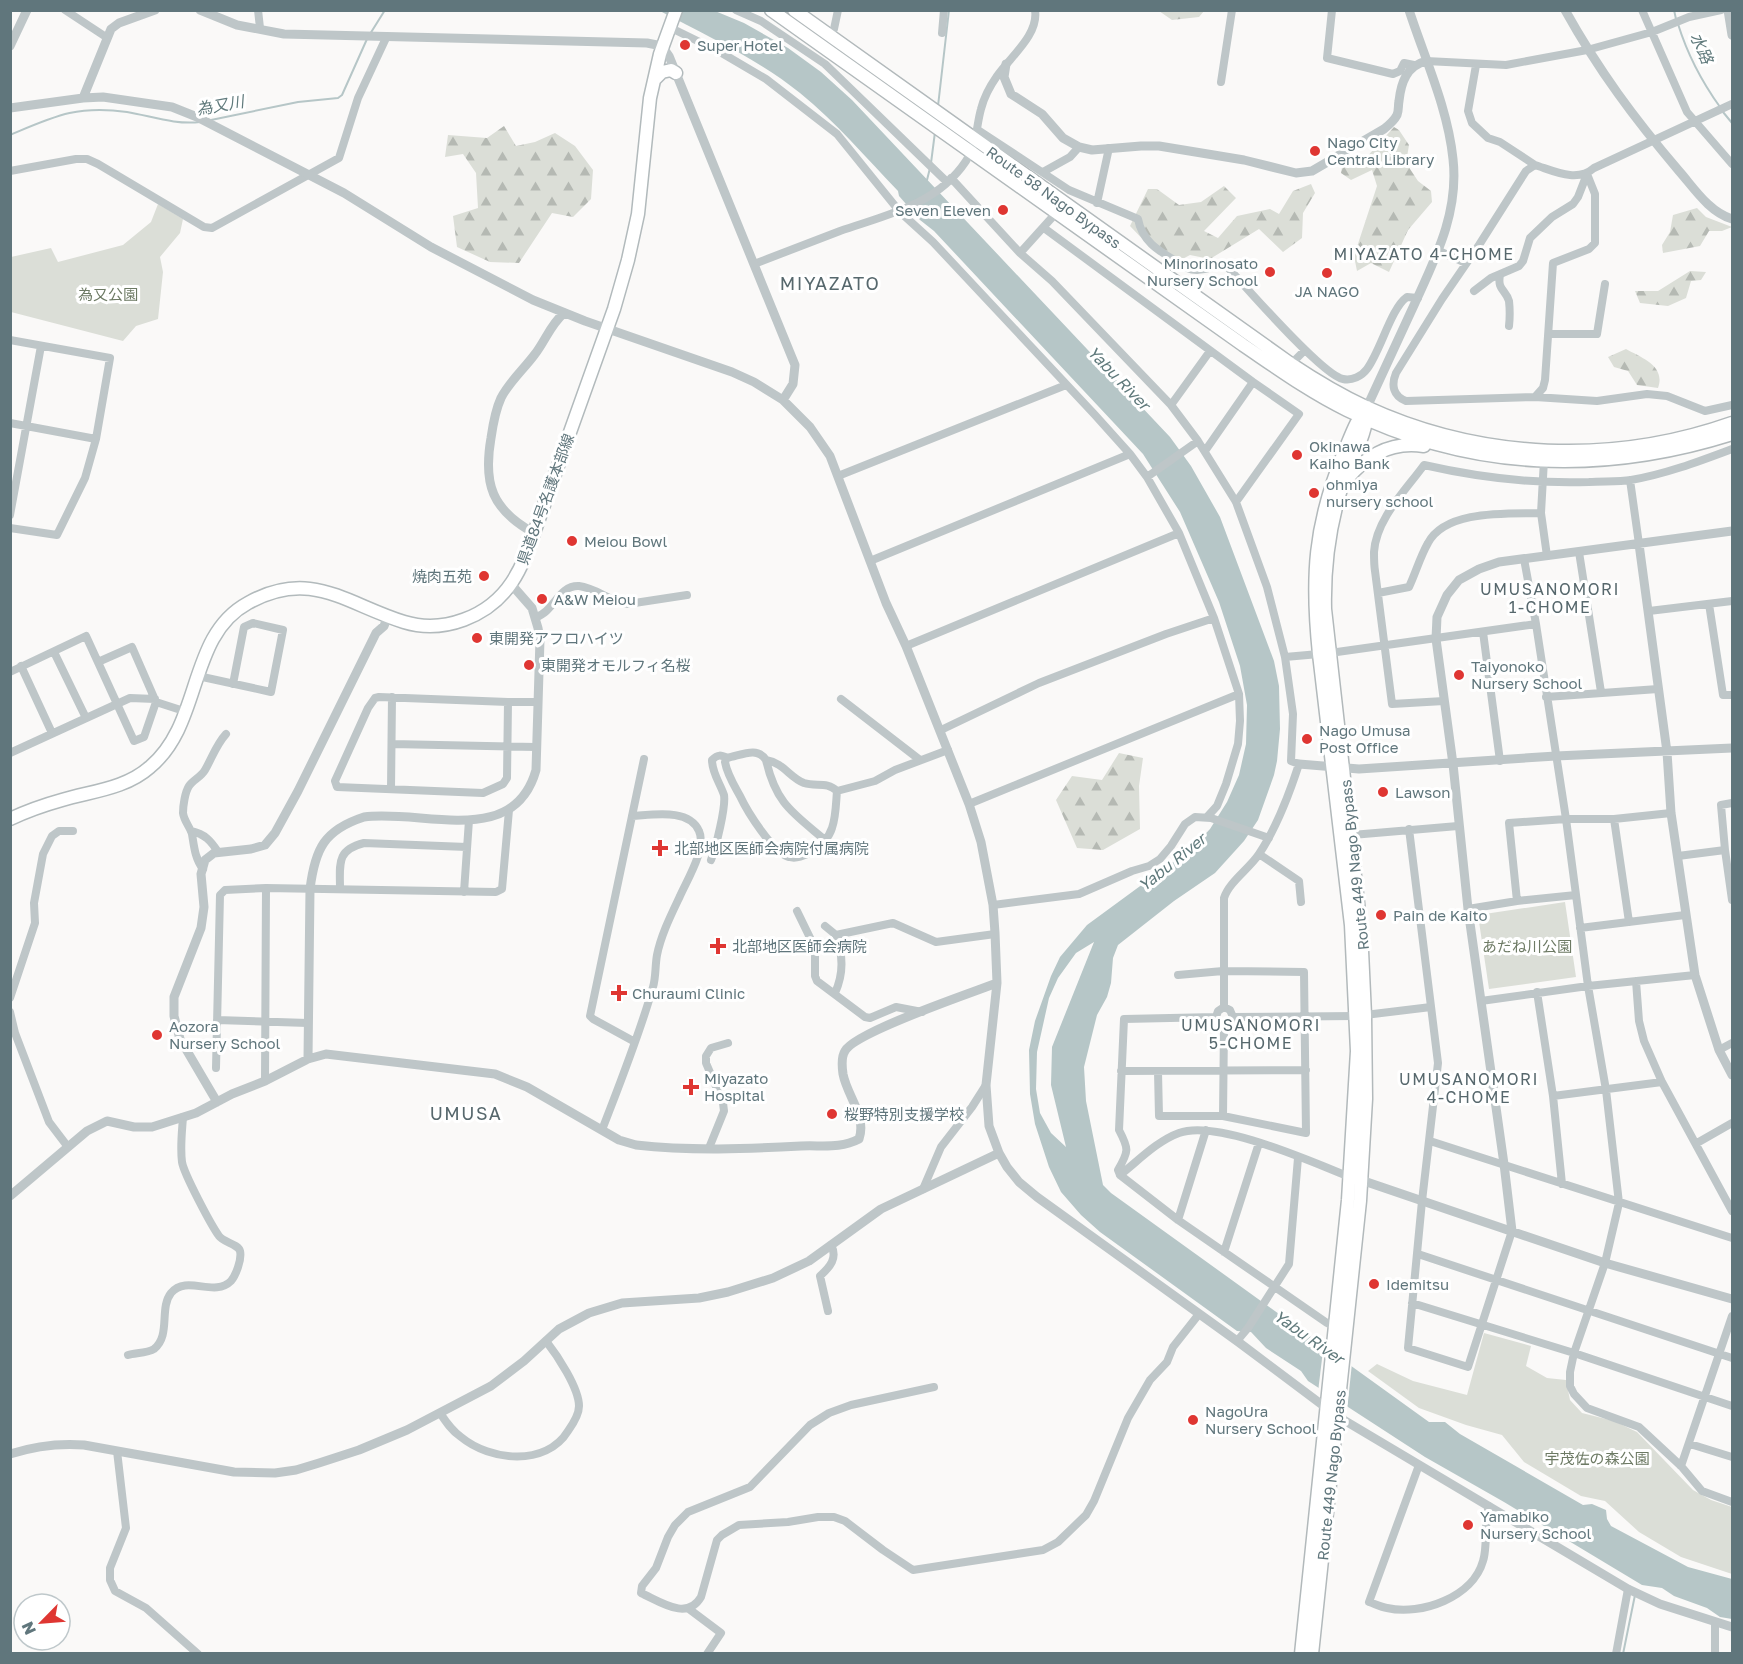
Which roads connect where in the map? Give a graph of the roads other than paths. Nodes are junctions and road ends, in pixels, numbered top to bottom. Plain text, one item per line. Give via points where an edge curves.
1 (27, 10) edge
2 (65, 10) edge
3 (155, 10) edge
4 (200, 10) edge
5 (258, 10) edge
6 (676, 10) edge
7 (736, 10) edge
8 (771, 10) edge
9 (794, 10) edge
10 (838, 10) edge
11 (944, 10) edge
12 (1035, 10) edge
13 (1232, 10) edge
14 (1332, 10) edge
15 (1409, 10) edge
16 (1565, 10) edge
17 (1642, 10) edge
18 (1721, 10) edge
19 (1728, 10) edge
20 (1689, 14) edge
21 (670, 26) junction
22 (260, 28) junction
23 (1652, 32) junction
24 (942, 33) dead end
25 (829, 35) junction
26 (1732, 35) edge
27 (106, 37) junction
28 (386, 38) junction
29 (10, 46) edge
30 (662, 46) junction
31 (1587, 50) junction
32 (829, 58) junction
33 (1426, 62) junction
34 (1006, 64) junction
35 (1414, 65) junction
36 (1476, 65) junction
37 (676, 73) junction
38 (654, 80) junction
39 (1221, 82) dead end
40 (83, 98) junction
41 (1732, 104) edge
42 (10, 108) edge
43 (1696, 121) junction
44 (1653, 140) junction
45 (975, 141) junction
46 (1079, 147) junction
47 (1109, 148) junction
48 (1732, 164) edge
49 (1535, 165) junction
50 (10, 171) edge
51 (1043, 172) junction
52 (310, 174) junction
53 (1587, 174) junction
54 (946, 183) junction
55 (1097, 203) junction
56 (900, 212) junction
57 (1057, 212) junction
58 (1732, 219) edge
59 (1044, 228) junction
60 (1438, 251) junction
61 (1020, 253) junction
62 (1466, 263) junction
63 (754, 264) junction
64 (1500, 275) junction
65 (1605, 284) dead end
66 (1474, 291) dead end
67 (1418, 298) junction
68 (564, 313) junction
69 (1509, 326) dead end
70 (607, 329) junction
71 (1403, 329) junction
72 (1549, 334) junction
73 (1417, 337) junction
74 (10, 340) edge
75 (41, 346) junction
76 (1305, 350) junction
77 (1210, 351) junction
78 (1291, 364) junction
79 (1253, 382) junction
80 (1066, 385) junction
81 (1535, 397) junction
82 (783, 400) junction
83 (1172, 405) junction
84 (1732, 405) edge
85 (1365, 414) junction
86 (10, 423) edge
87 (1732, 423) edge
88 (27, 426) junction
89 (1732, 434) edge
90 (96, 439) junction
91 (1198, 441) junction
92 (1443, 445) junction
93 (1732, 448) edge
94 (1205, 451) junction
95 (1130, 454) junction
96 (1544, 460) junction
97 (1149, 475) junction
98 (838, 476) junction
99 (1630, 480) junction
100 (1544, 482) junction
101 (1342, 486) junction
102 (1236, 502) junction
103 (1541, 513) junction
104 (10, 515) edge
105 (10, 528) edge
106 (1732, 531) edge
107 (534, 533) junction
108 (1179, 533) junction
109 (1639, 544) junction
110 (1579, 552) junction
111 (1547, 556) junction
112 (1524, 559) junction
113 (870, 561) junction
114 (510, 585) junction
115 (1378, 593) junction
116 (687, 595) dead end
117 (1732, 601) edge
118 (1709, 604) junction
119 (1649, 611) junction
120 (388, 616) junction
121 (536, 617) junction
122 (1214, 618) junction
123 (1536, 624) junction
124 (1483, 632) junction
125 (1436, 639) junction
126 (906, 646) junction
127 (1384, 646) junction
128 (54, 652) junction
129 (1324, 654) junction
130 (1285, 657) junction
131 (98, 662) junction
132 (21, 666) junction
133 (10, 672) edge
134 (198, 676) junction
135 (233, 684) junction
136 (1658, 689) junction
137 (1601, 692) junction
138 (1239, 694) junction
139 (1732, 695) edge
140 (1546, 696) junction
141 (392, 697) junction
142 (841, 699) dead end
143 (156, 700) junction
144 (1444, 701) junction
145 (508, 702) junction
146 (538, 702) junction
147 (118, 704) junction
148 (187, 712) junction
149 (86, 718) junction
150 (940, 730) junction
151 (52, 734) junction
152 (225, 734) dead end
153 (392, 744) junction
154 (507, 746) junction
155 (536, 747) junction
156 (1732, 748) edge
157 (948, 750) junction
158 (1667, 752) junction
159 (10, 753) edge
160 (1556, 756) junction
161 (727, 758) junction
162 (644, 759) dead end
163 (920, 759) junction
164 (766, 760) junction
165 (1500, 761) junction
166 (1299, 764) junction
167 (1453, 764) junction
168 (1338, 766) junction
169 (391, 789) junction
170 (837, 791) junction
171 (1732, 803) edge
172 (969, 804) junction
173 (509, 810) junction
174 (1671, 813) junction
175 (632, 816) junction
176 (11, 818) edge
177 (1209, 818) junction
178 (1566, 819) junction
179 (1614, 819) junction
180 (469, 820) junction
181 (1458, 825) junction
182 (1408, 829) junction
183 (74, 831) dead end
184 (191, 831) junction
185 (1352, 835) junction
186 (1269, 838) junction
187 (825, 840) junction
188 (467, 847) junction
189 (1725, 850) junction
190 (218, 852) junction
191 (1259, 854) junction
192 (1678, 856) junction
193 (711, 860) dead end
194 (203, 869) junction
195 (266, 888) junction
196 (310, 889) junction
197 (340, 889) junction
198 (464, 891) junction
199 (1576, 895) junction
200 (1732, 900) edge
201 (1517, 901) junction
202 (1301, 902) dead end
203 (993, 905) junction
204 (1468, 909) junction
205 (797, 911) dead end
206 (1686, 915) junction
207 (1629, 922) junction
208 (825, 926) dead end
209 (1580, 928) junction
210 (995, 934) junction
211 (836, 935) junction
212 (1223, 972) junction
213 (1178, 975) dead end
214 (1695, 975) junction
215 (1636, 981) junction
216 (997, 983) junction
217 (1588, 986) junction
218 (1537, 992) junction
219 (835, 993) junction
220 (10, 998) edge
221 (1481, 1002) junction
222 (1224, 1007) junction
223 (1431, 1007) junction
224 (10, 1012) edge
225 (921, 1012) junction
226 (1361, 1016) junction
227 (1216, 1017) junction
228 (1233, 1017) junction
229 (1306, 1017) junction
230 (217, 1020) junction
231 (265, 1022) junction
232 (308, 1023) junction
233 (1224, 1026) junction
234 (635, 1042) junction
235 (728, 1043) dead end
236 (1732, 1043) edge
237 (1719, 1050) junction
238 (308, 1059) junction
239 (216, 1068) dead end
240 (1223, 1070) junction
241 (1306, 1070) junction
242 (1121, 1071) junction
243 (1158, 1072) junction
244 (1732, 1075) edge
245 (265, 1081) junction
246 (1662, 1082) junction
247 (986, 1085) junction
248 (1606, 1090) junction
249 (1552, 1096) junction
250 (217, 1102) junction
251 (1223, 1116) junction
252 (183, 1117) junction
253 (1732, 1123) edge
254 (602, 1130) junction
255 (1206, 1130) junction
256 (1430, 1141) junction
257 (1259, 1143) junction
258 (1697, 1143) junction
259 (68, 1147) junction
260 (709, 1148) junction
261 (999, 1153) junction
262 (1298, 1158) junction
263 (1504, 1164) junction
264 (1120, 1175) junction
265 (1356, 1179) junction
266 (1562, 1184) junction
267 (923, 1189) junction
268 (10, 1196) edge
269 (1422, 1201) junction
270 (1619, 1203) junction
271 (1732, 1211) edge
272 (1178, 1220) junction
273 (1512, 1232) junction
274 (1732, 1238) edge
275 (831, 1245) junction
276 (1224, 1252) junction
277 (1418, 1254) junction
278 (1605, 1263) junction
279 (1496, 1278) junction
280 (1276, 1287) junction
281 (1732, 1299) edge
282 (1412, 1303) junction
283 (828, 1311) dead end
284 (1588, 1311) junction
285 (1199, 1314) junction
286 (1732, 1316) edge
287 (1482, 1324) junction
288 (1335, 1325) junction
289 (546, 1341) junction
290 (1237, 1341) junction
291 (1575, 1353) junction
292 (1719, 1353) junction
293 (128, 1355) dead end
294 (1732, 1358) edge
295 (934, 1387) dead end
296 (1706, 1398) junction
297 (1732, 1406) edge
298 (1332, 1407) junction
299 (440, 1413) junction
300 (1690, 1444) junction
301 (117, 1451) junction
302 (10, 1454) edge
303 (1732, 1456) edge
304 (1419, 1465) junction
305 (1682, 1466) junction
306 (1732, 1502) edge
307 (1490, 1506) junction
308 (1628, 1589) junction
309 (689, 1609) junction
310 (1715, 1623) junction
311 (1732, 1628) edge
312 (198, 1653) edge
313 (707, 1653) edge
314 (1301, 1653) edge
315 (1312, 1653) edge
316 (1616, 1653) edge
317 (1715, 1653) edge

1 - 29 street
2 - 27 street
3 - 27 street via 119,23
4 - 22 street
5 - 22 street
6 - 21 main road, 県道84号名護本部線
7 - 32 street
8 - 32 main road, Route 58 Nago Bypass
9 - 25 main road, Route 58 Nago Bypass
10 - 25 street
11 - 24 street
12 - 34 street via 1029,36
13 - 39 street
14 - 35 street via 1327,58 1393,74 1404,63
15 - 33 street
16 - 31 street
17 - 23 street
18 - 20 street
19 - 26 street
20 - 23 street
21 - 30 main road, 県道84号名護本部線
21 - 56 street via 782,90 837,134
22 - 28 street via 284,34
23 - 31 street
23 - 43 street via 1687,112
25 - 45 main road, Route 58 Nago Bypass
27 - 40 street
28 - 30 street
28 - 52 street via 358,98 343,153
30 - 37 street
30 - 38 main road, 県道84号名護本部線
31 - 36 street via 1506,66
31 - 44 street
32 - 45 main road, Route 58 Nago Bypass
32 - 54 street
33 - 35 street
33 - 36 street
33 - 60 street via 1448,127 1454,161 1452,205
34 - 45 street via 986,95
34 - 46 street via 1004,77 1011,94 1042,114 1063,138
35 - 47 street via 1406,77 1392,122 1307,173 1159,146
36 - 49 street via 1468,111 1472,123 1488,138
37 - 38 main road via 665,71
37 - 63 street
38 - 70 main road, 県道84号名護本部線 via 634,237
40 - 42 street
40 - 52 street via 103,97 172,107
41 - 43 street
43 - 44 street
43 - 48 street
44 - 53 street
44 - 58 street via 1703,199
45 - 51 street
45 - 54 street via 962,166
45 - 57 main road, Route 58 Nago Bypass
45 - 78 main road, Route 58 Nago Bypass
46 - 47 street
46 - 51 street via 1070,157
47 - 55 street
49 - 53 street via 1568,176
49 - 62 street via 1522,176
50 - 52 street via 87,159 212,228
51 - 55 street
52 - 68 street via 441,253
53 - 64 street via 1573,204 1537,229 1519,266
53 - 72 street via 1595,194 1595,243 1553,263
54 - 56 street
54 - 61 street
55 - 76 street via 1138,219 1140,232 1147,241 1193,271 1224,263
56 - 63 street
56 - 80 street via 933,242
57 - 59 street
57 - 85 main road, Route 58 Nago Bypass via 1288,376 1325,398
59 - 61 street
59 - 77 street
60 - 62 street
60 - 67 street
61 - 83 street via 1052,280
62 - 73 street
63 - 82 street via 795,365 793,384
64 - 66 street
64 - 69 street via 1500,288 1510,310
65 - 72 street via 1597,334
67 - 71 street
67 - 76 street via 1407,297 1398,305 1383,341 1359,376 1343,379 1334,375
68 - 70 street
68 - 107 street via 501,398 488,453 490,488 498,503 508,516
70 - 82 street via 732,372
70 - 107 main road, 県道84号名護本部線
71 - 73 street
71 - 85 street
72 - 81 street via 1545,380
73 - 81 street via 1393,382 1400,398
74 - 75 street
75 - 88 street
75 - 90 street via 110,358
76 - 78 street
77 - 79 street
77 - 83 street
78 - 85 main road, Route 58 Nago Bypass
79 - 94 street
79 - 102 street via 1299,414
80 - 95 street
80 - 98 street
81 - 84 street via 1597,401 1647,394 1667,396 1705,411
82 - 98 street via 818,435
83 - 91 street
85 - 87 main road, Route 58 Nago Bypass via 1498,447 1548,452 1645,445
85 - 92 main road, Route 58 Nago Bypass via 1406,435
85 - 101 main road, Route 449 Nago Bypass
85 - 129 main road, Route 449 Nago Bypass via 1335,476 1319,534 1314,588
86 - 88 street
88 - 90 street
88 - 104 street
89 - 96 main road, Route 58 Nago Bypass via 1642,456
90 - 105 street via 85,478 57,535
91 - 94 street
91 - 97 street
92 - 96 main road, Route 58 Nago Bypass via 1493,456
92 - 101 main road via 1408,445 1378,452 1365,459
93 - 99 street via 1695,463
94 - 102 street
95 - 97 street
95 - 113 street
96 - 100 street
97 - 108 street
98 - 113 street
99 - 100 street
99 - 109 street
100 - 103 street
100 - 115 street via 1468,475 1424,465 1379,531 1374,550
101 - 129 main road, Route 449 Nago Bypass via 1329,535
102 - 130 street via 1267,587
103 - 111 street
103 - 115 street via 1468,517 1452,524 1432,536 1409,586
106 - 109 street
107 - 114 main road, 県道84号名護本部線
108 - 122 street
108 - 126 street
109 - 110 street
109 - 119 street
110 - 111 street
110 - 137 street
111 - 112 street
112 - 123 street
112 - 125 street via 1499,562 1458,580 1437,618
113 - 126 street
114 - 120 main road, 県道84号名護本部線 via 490,606 466,620 424,626
114 - 121 street
115 - 127 street
116 - 121 street via 628,604 577,586 566,588 543,615
117 - 118 street
118 - 119 street
118 - 139 street via 1724,695
119 - 136 street
120 - 134 main road, 県道84号名護本部線 via 318,590 278,591 247,604 223,623
120 - 190 street via 275,833 258,847
121 - 146 street via 540,639
122 - 138 street
122 - 150 street via 1039,683
123 - 124 street
123 - 140 street
124 - 125 street
124 - 165 street
125 - 127 street
125 - 144 street
126 - 150 street
127 - 129 street
127 - 144 street via 1392,704
128 - 131 street via 86,636
128 - 132 street
128 - 149 street
129 - 130 street
129 - 168 main road, Route 449 Nago Bypass
130 - 166 street via 1293,714 1290,760
131 - 143 street via 132,647
131 - 147 street
132 - 133 street
132 - 151 street
134 - 135 street
134 - 148 main road, 県道84号名護本部線
135 - 135 street via 271,692 283,630 253,623 244,627
136 - 137 street
136 - 158 street
137 - 140 street
138 - 172 street
138 - 177 street via 1238,744
140 - 160 street
141 - 145 street
141 - 153 street
141 - 169 street via 372,701 335,781 337,787
142 - 163 street
143 - 147 street via 130,698
143 - 147 street via 144,737 134,741
143 - 148 street
144 - 167 street
145 - 146 street
145 - 154 street
146 - 155 street
147 - 149 street
148 - 176 main road, 県道84号名護本部線 via 163,755 139,776
149 - 151 street
150 - 157 street
151 - 159 street
152 - 184 street via 205,770 188,788 183,812
153 - 154 street
153 - 169 street
154 - 155 street
154 - 169 street via 507,778 483,793
155 - 173 street via 533,778 521,800
156 - 158 street
157 - 163 street
157 - 172 street
158 - 160 street
158 - 174 street
160 - 165 street
160 - 178 street
161 - 164 street via 756,751
161 - 187 street via 725,766 744,804 760,830 783,854 804,855
161 - 193 street via 721,755 712,760 724,799
162 - 175 street
163 - 170 street via 875,781
164 - 170 street via 777,762 806,783 831,785
164 - 187 street via 770,779 784,805
165 - 167 street
166 - 168 street
166 - 186 street via 1289,797
167 - 168 street via 1359,769
167 - 181 street
168 - 185 main road, Route 449 Nago Bypass
168 - 226 main road, Route 449 Nago Bypass
170 - 187 street via 832,828
171 - 189 street via 1721,805
172 - 203 street
173 - 180 street via 488,819
173 - 198 street via 502,889
174 - 179 street
174 - 192 street
175 - 234 street via 590,1016
175 - 234 street via 663,814 689,819 701,836 697,858 663,935 654,984
177 - 186 street
177 - 203 street via 1195,818 1185,824 1160,859 1149,866 1079,894
178 - 179 street
178 - 199 street
178 - 201 street via 1509,823
179 - 207 street
180 - 188 street
180 - 196 street via 372,816 350,821 336,829 317,851
181 - 182 street
181 - 204 street
182 - 185 street
182 - 223 street
183 - 220 street via 59,831 52,836 43,854 34,903 35,923
184 - 190 street via 204,835
184 - 194 street
185 - 226 main road, Route 449 Nago Bypass via 1361,929
186 - 191 street
188 - 197 street via 354,845 340,861
188 - 198 street
189 - 192 street
189 - 200 street
190 - 194 street via 205,860
191 - 202 street via 1299,881
191 - 212 street via 1224,898
192 - 206 street
194 - 250 street via 201,928 174,996 174,1016 180,1039
195 - 196 street
195 - 230 street via 225,890 220,894
195 - 231 street
196 - 197 street
196 - 232 street
197 - 198 street
199 - 201 street
199 - 209 street
201 - 204 street
203 - 210 street
204 - 221 street
205 - 219 street via 815,948 817,981
206 - 207 street
206 - 214 street
207 - 209 street
208 - 211 street
209 - 217 street
210 - 211 street via 936,942 893,923
210 - 216 street
211 - 219 street via 843,960
212 - 213 street
212 - 222 street
212 - 229 street via 1304,972
214 - 215 street
214 - 237 street
215 - 217 street
215 - 246 street via 1644,1041
216 - 225 street
216 - 247 street
217 - 218 street
217 - 248 street
218 - 221 street
218 - 249 street
219 - 225 street via 865,1017 896,1007
221 - 263 street
222 - 227 street
222 - 228 street
223 - 226 street
223 - 256 street via 1438,1063
224 - 259 street via 49,1122
225 - 260 street via 852,1042 844,1051 843,1076 861,1123 859,1139 840,1147
226 - 229 street
226 - 265 main road, Route 449 Nago Bypass via 1366,1099
227 - 233 street
227 - 242 street via 1124,1019
228 - 229 street
228 - 233 street
229 - 241 street
230 - 231 street
230 - 239 street
231 - 232 street
231 - 245 street
232 - 238 street
233 - 240 street
234 - 254 street
235 - 260 street via 711,1048 706,1056 705,1063 724,1111
236 - 237 street
237 - 244 street
238 - 245 street
238 - 254 street via 326,1054 495,1074 527,1087
240 - 241 street
240 - 243 street
240 - 251 street
241 - 251 street via 1306,1133
242 - 243 street
242 - 264 street via 1119,1130 1128,1152 1118,1170
243 - 251 street via 1160,1116
245 - 250 street
246 - 248 street
246 - 258 street
247 - 261 street via 989,1126
247 - 267 street via 941,1147
248 - 249 street
248 - 270 street
249 - 266 street
250 - 252 street
252 - 259 street via 152,1128 107,1121
252 - 293 street via 183,1166 220,1238 240,1251 238,1266 231,1281 220,1288 190,1285 173,1291 166,1301 160,1342 153,1350
253 - 258 street
254 - 260 street via 636,1144
255 - 257 street
255 - 264 street via 1179,1133
255 - 272 street
256 - 263 street
256 - 269 street
257 - 262 street
257 - 276 street
258 - 271 street
259 - 268 street
261 - 267 street
261 - 285 street via 1019,1182 1037,1197
262 - 265 street
262 - 280 street via 1289,1264
263 - 266 street
263 - 273 street
264 - 272 street
265 - 269 street
265 - 288 main road, Route 449 Nago Bypass
265 - 298 main road, Route 449 Nago Bypass via 1344,1351
266 - 270 street
267 - 275 street via 881,1209
269 - 273 street
269 - 277 street
270 - 274 street
270 - 278 street
272 - 276 street
273 - 278 street
273 - 279 street
275 - 283 street via 833,1259 820,1275
275 - 289 street via 795,1269 755,1284 699,1298 607,1307 574,1320
276 - 280 street
277 - 279 street
277 - 282 street
278 - 281 street
278 - 284 street
279 - 284 street
279 - 287 street
280 - 288 street
280 - 290 street
282 - 287 street
282 - 287 street via 1408,1348 1468,1367
284 - 291 street
284 - 292 street
285 - 290 street
285 - 309 street via 1150,1380 1128,1418 1086,1515 1058,1542 1043,1550 913,1569 834,1517 749,1523 717,1540 701,1597
286 - 292 street
287 - 291 street
288 - 298 main road, Route 449 Nago Bypass
289 - 299 street via 491,1386
289 - 299 street via 562,1364 579,1402 574,1422 560,1443 525,1456 488,1452 461,1438
290 - 298 street
291 - 296 street
291 - 305 street via 1569,1372 1570,1386 1580,1401 1598,1413 1639,1427
292 - 294 street
292 - 296 street
295 - 309 street via 829,1413 810,1425 750,1487 688,1512 668,1537 641,1593 669,1606
296 - 297 street
296 - 300 street
298 - 304 street
298 - 314 main road, Route 449 Nago Bypass
298 - 315 main road, Route 449 Nago Bypass
299 - 301 street via 359,1450 275,1473 234,1472
300 - 303 street
300 - 305 street
301 - 302 street via 65,1444
301 - 312 street via 126,1528 110,1568 110,1580 115,1591 146,1608
304 - 307 street
304 - 307 street via 1369,1602 1388,1609 1406,1609 1443,1602 1467,1587 1484,1561
305 - 306 street via 1702,1491
307 - 308 street
308 - 310 street
308 - 316 street
309 - 313 street via 721,1633
310 - 311 street
310 - 317 street

